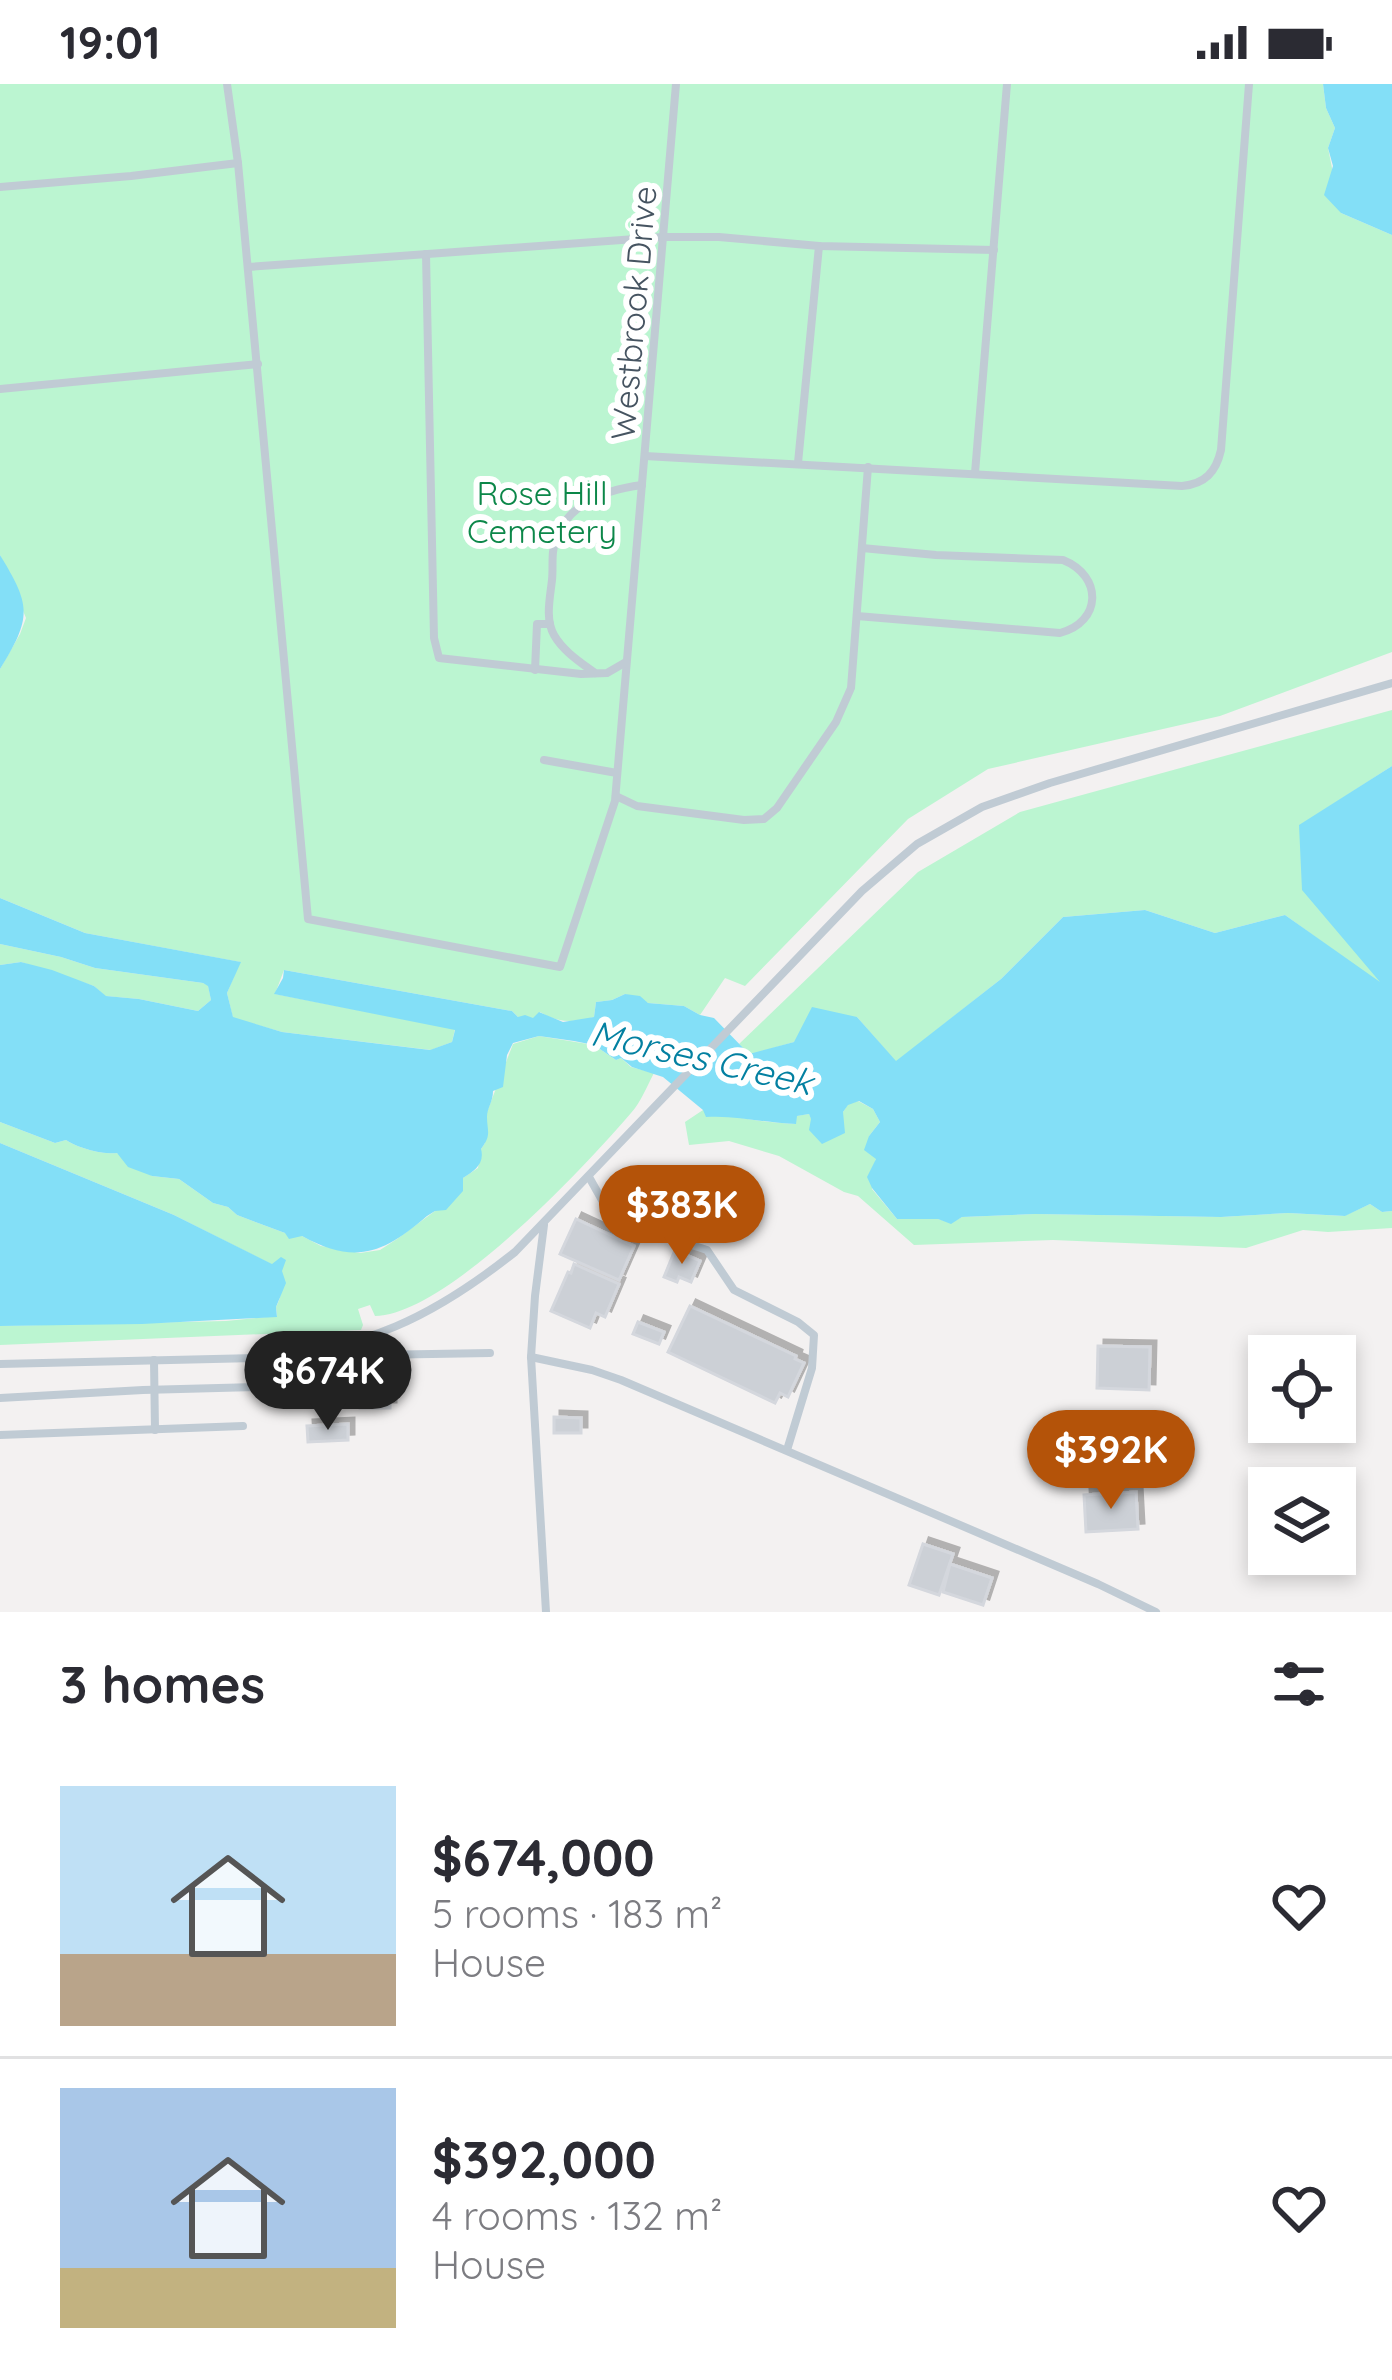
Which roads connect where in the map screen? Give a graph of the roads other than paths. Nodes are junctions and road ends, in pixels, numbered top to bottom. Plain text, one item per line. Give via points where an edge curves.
1 (227, 84) edge
2 (676, 84) edge
3 (1007, 84) edge
4 (1250, 84) edge
5 (238, 163) junction
6 (0, 187) edge
7 (663, 237) junction
8 (819, 246) junction
9 (994, 250) junction
10 (426, 254) junction
11 (248, 267) junction
12 (257, 364) junction
13 (0, 389) edge
14 (645, 456) junction
15 (798, 463) junction
16 (868, 467) junction
17 (975, 473) junction
18 (642, 485) junction
19 (862, 548) junction
20 (857, 616) junction
21 (550, 624) junction
22 (627, 661) junction
23 (535, 670) junction
24 (595, 673) junction
25 (1392, 683) edge
26 (544, 760) dead end
27 (617, 773) junction
28 (616, 796) junction
29 (589, 1177) junction
30 (544, 1224) junction
31 (490, 1353) dead end
32 (531, 1357) junction
33 (260, 1358) junction
34 (154, 1360) junction
35 (0, 1364) edge
36 (332, 1385) dead end
37 (154, 1389) junction
38 (0, 1398) edge
39 (243, 1426) dead end
40 (154, 1430) junction
41 (0, 1435) edge
42 (787, 1450) junction
43 (1139, 1607) edge
44 (546, 1612) edge
45 (1156, 1612) edge

1 - 5 lane
2 - 7 lane, Westbrook Drive
3 - 9 lane
4 - 17 lane via 1214,470 1182,486
5 - 6 lane
5 - 11 lane
7 - 8 lane
7 - 10 lane
7 - 14 lane, Westbrook Drive
8 - 9 lane
8 - 15 lane
9 - 17 lane
10 - 11 lane
10 - 23 lane via 439,658
11 - 12 lane
12 - 13 lane
12 - 28 lane, Westbrook Drive via 308,919 560,968
14 - 15 lane
14 - 18 lane, Westbrook Drive
15 - 16 lane
16 - 17 lane
16 - 19 lane
18 - 21 lane via 600,495 560,529
18 - 22 lane, Westbrook Drive
19 - 20 lane
19 - 20 lane via 1063,560 1084,575 1092,602 1082,624 1060,633
20 - 28 lane via 854,675 842,711 771,814 744,820
21 - 23 lane via 537,624
21 - 24 lane
22 - 24 lane
22 - 27 lane, Westbrook Drive
23 - 24 lane
25 - 29 lane via 1050,782 948,825 889,866
26 - 27 lane
27 - 28 lane, Westbrook Drive
29 - 30 lane
29 - 42 lane via 607,1209 707,1250 734,1290 814,1335
30 - 32 lane
30 - 33 lane via 419,1318 340,1347
31 - 33 lane
32 - 42 lane via 621,1380
32 - 44 lane
33 - 34 lane
34 - 35 lane
34 - 37 lane
36 - 37 lane
37 - 38 lane
37 - 40 lane
39 - 40 lane
40 - 41 lane
42 - 43 lane
43 - 45 lane

